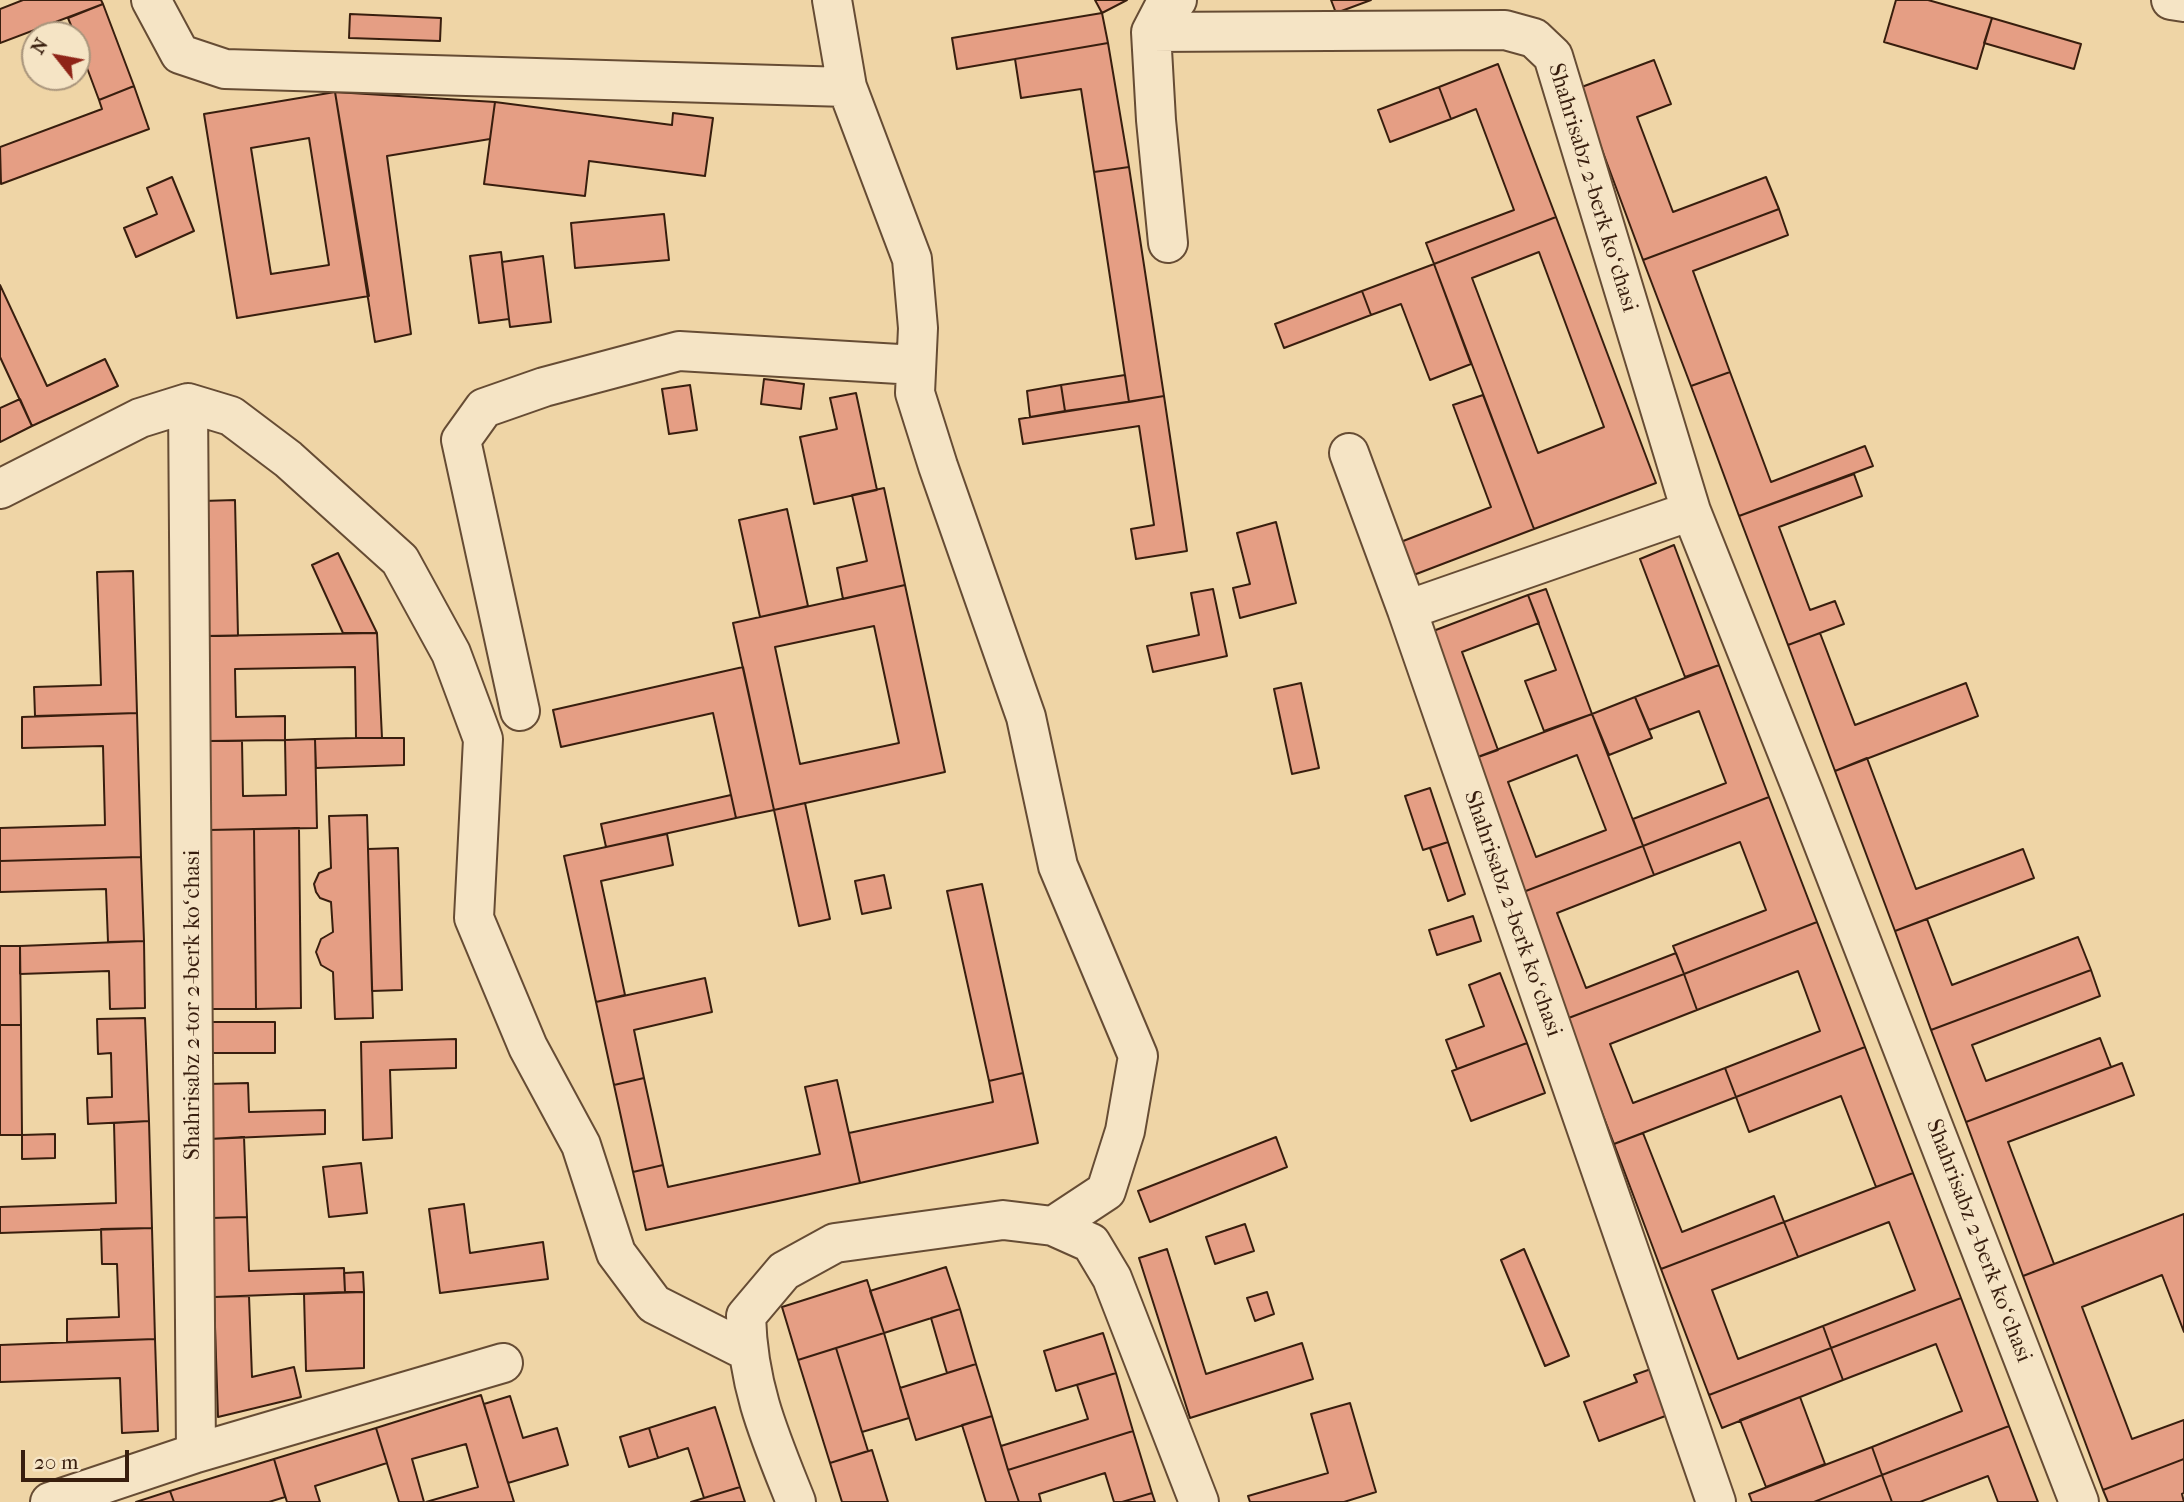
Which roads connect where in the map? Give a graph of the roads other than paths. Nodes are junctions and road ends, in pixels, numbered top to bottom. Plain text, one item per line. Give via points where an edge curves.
1 (151, 0) edge
2 (832, 0) edge
3 (1177, 0) edge
4 (2171, 0) edge
5 (2184, 2) edge
6 (1151, 32) junction
7 (847, 87) junction
8 (1168, 243) dead end
9 (916, 365) junction
10 (188, 403) junction
11 (1349, 453) dead end
12 (0, 489) edge
13 (1690, 512) junction
14 (1407, 610) junction
15 (520, 711) dead end
16 (1053, 1226) junction
17 (747, 1351) junction
18 (503, 1363) dead end
19 (196, 1453) junction
20 (50, 1502) edge
21 (796, 1502) edge
22 (1199, 1502) edge
23 (1716, 1502) edge
24 (2078, 1502) edge

1 - 7 street via 180,54 225,69
2 - 7 street
3 - 6 street via 1164,7
4 - 5 street
6 - 8 street
6 - 13 street, Shahrisabz 2-berk koʻchasi via 1505,30 1534,38 1553,56
7 - 9 street via 912,259
9 - 15 street via 679,351 484,408 461,440
9 - 16 street via 915,393 1026,718 1058,866 1138,1056 1125,1131 1106,1191
10 - 12 street via 140,418
10 - 17 street via 231,416 288,459 400,560 451,653 483,739 474,918 528,1047 581,1145 616,1252 654,1304
10 - 19 street, Shahrisabz 2-tor 2-berk koʻchasi
11 - 14 street, Shahrisabz 2-berk koʻchasi
13 - 14 street
13 - 24 street, Shahrisabz 2-berk koʻchasi
14 - 23 street, Shahrisabz 2-berk koʻchasi
16 - 17 street via 1003,1220 835,1243 784,1271 746,1316
16 - 22 street via 1091,1243 1112,1278
17 - 21 street via 760,1411
18 - 19 street
19 - 20 street

